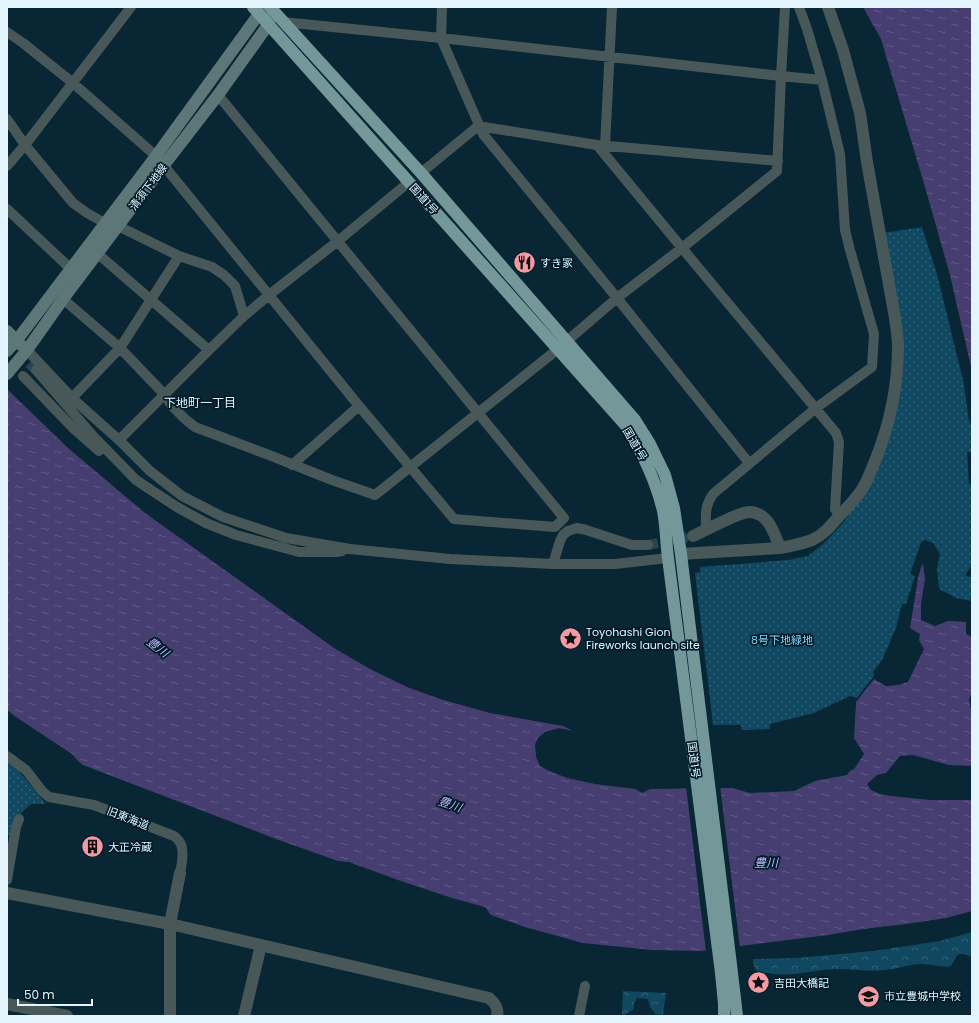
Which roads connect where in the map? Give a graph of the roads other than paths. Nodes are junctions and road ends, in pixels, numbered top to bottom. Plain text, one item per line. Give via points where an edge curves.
1 (131, 7) edge
2 (442, 7) edge
3 (612, 7) edge
4 (785, 7) edge
5 (799, 7) edge
6 (828, 7) edge
7 (272, 8) edge
8 (257, 9) edge
9 (284, 22) junction
10 (268, 25) junction
11 (7, 32) edge
12 (441, 38) junction
13 (610, 57) junction
14 (781, 76) junction
15 (822, 80) junction
16 (73, 83) junction
17 (218, 96) junction
18 (7, 119) edge
19 (478, 126) junction
20 (25, 145) junction
21 (601, 145) junction
22 (160, 160) junction
23 (778, 161) junction
24 (7, 166) edge
25 (421, 173) junction
26 (409, 182) junction
27 (7, 209) edge
28 (105, 224) junction
29 (118, 226) junction
30 (338, 241) junction
31 (682, 248) junction
32 (98, 254) junction
33 (179, 256) junction
34 (71, 269) junction
35 (270, 295) junction
36 (617, 298) junction
37 (63, 299) junction
38 (151, 299) junction
39 (244, 316) junction
40 (7, 331) edge
41 (17, 340) junction
42 (562, 345) junction
43 (120, 348) junction
44 (27, 350) junction
45 (208, 350) junction
46 (7, 351) edge
47 (36, 370) tunnel mouth
48 (9, 372) edge
49 (23, 376) dead end
50 (164, 394) junction
51 (72, 398) junction
52 (359, 406) junction
53 (816, 408) junction
54 (478, 412) junction
55 (119, 440) junction
56 (103, 446) junction
57 (749, 463) junction
58 (292, 464) junction
59 (409, 466) junction
60 (840, 516) junction
61 (706, 530) junction
62 (693, 536) tunnel mouth
63 (648, 545) tunnel mouth
64 (780, 548) junction
65 (350, 549) junction
66 (682, 560) junction
67 (668, 563) junction
68 (553, 564) junction
69 (7, 756) edge
70 (19, 819) dead end
71 (180, 873) joint
72 (7, 880) edge
73 (7, 893) edge
74 (170, 924) junction
75 (261, 945) junction
76 (727, 973) junction
77 (585, 986) dead end
78 (7, 1004) edge
79 (60, 1015) edge
80 (170, 1016) edge
81 (244, 1016) edge
82 (497, 1016) edge
83 (579, 1016) edge
84 (724, 1016) edge
85 (737, 1016) edge

1 - 16 street
2 - 12 street
3 - 13 street
4 - 14 street
5 - 15 street
6 - 60 street via 860,113 898,344 894,398 887,428 861,490
7 - 9 highway, 国道1号
7 - 10 main road, 清須下地線
8 - 10 highway, 国道1号
8 - 22 main road, 清須下地線
9 - 12 street
9 - 25 highway, 国道1号
10 - 17 main road, 清須下地線
10 - 26 highway, 国道1号
11 - 16 street
12 - 13 street
12 - 19 street
13 - 14 street
13 - 21 street
14 - 15 street
14 - 23 street
15 - 53 street via 840,154 845,230 874,334 872,367
16 - 20 street
16 - 22 street
17 - 22 main road, 清須下地線
17 - 30 street
18 - 20 street
19 - 21 street
19 - 25 street
19 - 36 street
20 - 24 street
20 - 28 street via 73,203
21 - 23 street
21 - 31 street
22 - 28 main road, 清須下地線
22 - 29 main road, 清須下地線
22 - 35 street
23 - 31 street via 777,171
25 - 42 highway, 国道1号
26 - 30 street
26 - 42 highway, 国道1号
27 - 34 street
28 - 34 main road, 清須下地線
29 - 32 main road, 清須下地線
29 - 33 street
30 - 35 street
30 - 54 street
31 - 36 street
31 - 53 street
32 - 37 main road, 清須下地線
32 - 38 street
33 - 38 street
33 - 39 street via 212,267 224,275 235,286
34 - 41 main road, 清須下地線
35 - 39 street
35 - 52 street
36 - 42 street
36 - 57 street
37 - 43 street
37 - 44 main road, 清須下地線
38 - 43 street
38 - 45 street
39 - 45 street
40 - 41 main road
41 - 44 main road
41 - 46 main road, 清須下地線
42 - 54 street
42 - 66 highway, 国道1号 via 635,420 650,444 665,475 674,508
42 - 67 highway, 国道1号 via 628,428 645,460 663,512
43 - 50 street
43 - 51 street
44 - 48 main road, 清須下地線
44 - 51 street
45 - 50 street
47 - 56 street
49 - 56 street via 99,451
50 - 55 street
50 - 58 street via 172,406 196,427
51 - 55 street
52 - 58 street
52 - 59 street
53 - 57 street
53 - 60 street via 836,433 839,442 835,509
54 - 59 street
54 - 59 street via 564,518 555,527 454,520
55 - 65 street via 150,471 182,496 223,516 286,538
56 - 65 street via 136,480 206,523 236,535 299,552 336,552
57 - 61 street via 708,501
58 - 59 street via 375,495
60 - 64 street via 824,533 813,539 795,546
61 - 62 street
61 - 64 street via 736,516 749,512 758,513 770,524
63 - 68 street via 632,545 577,528 563,535
64 - 66 street
65 - 68 street via 450,559
66 - 76 highway, 国道1号
67 - 68 street
67 - 76 highway, 国道1号
69 - 71 street, 旧東海道 via 26,770 49,797 94,805 174,836 182,846
70 - 72 street
71 - 74 street, 旧東海道
73 - 74 street
74 - 75 street
74 - 80 street, 旧東海道
75 - 81 street
75 - 82 street via 489,998 496,1004
76 - 84 highway, 国道1号
76 - 85 highway, 国道1号
77 - 83 street
78 - 79 street

